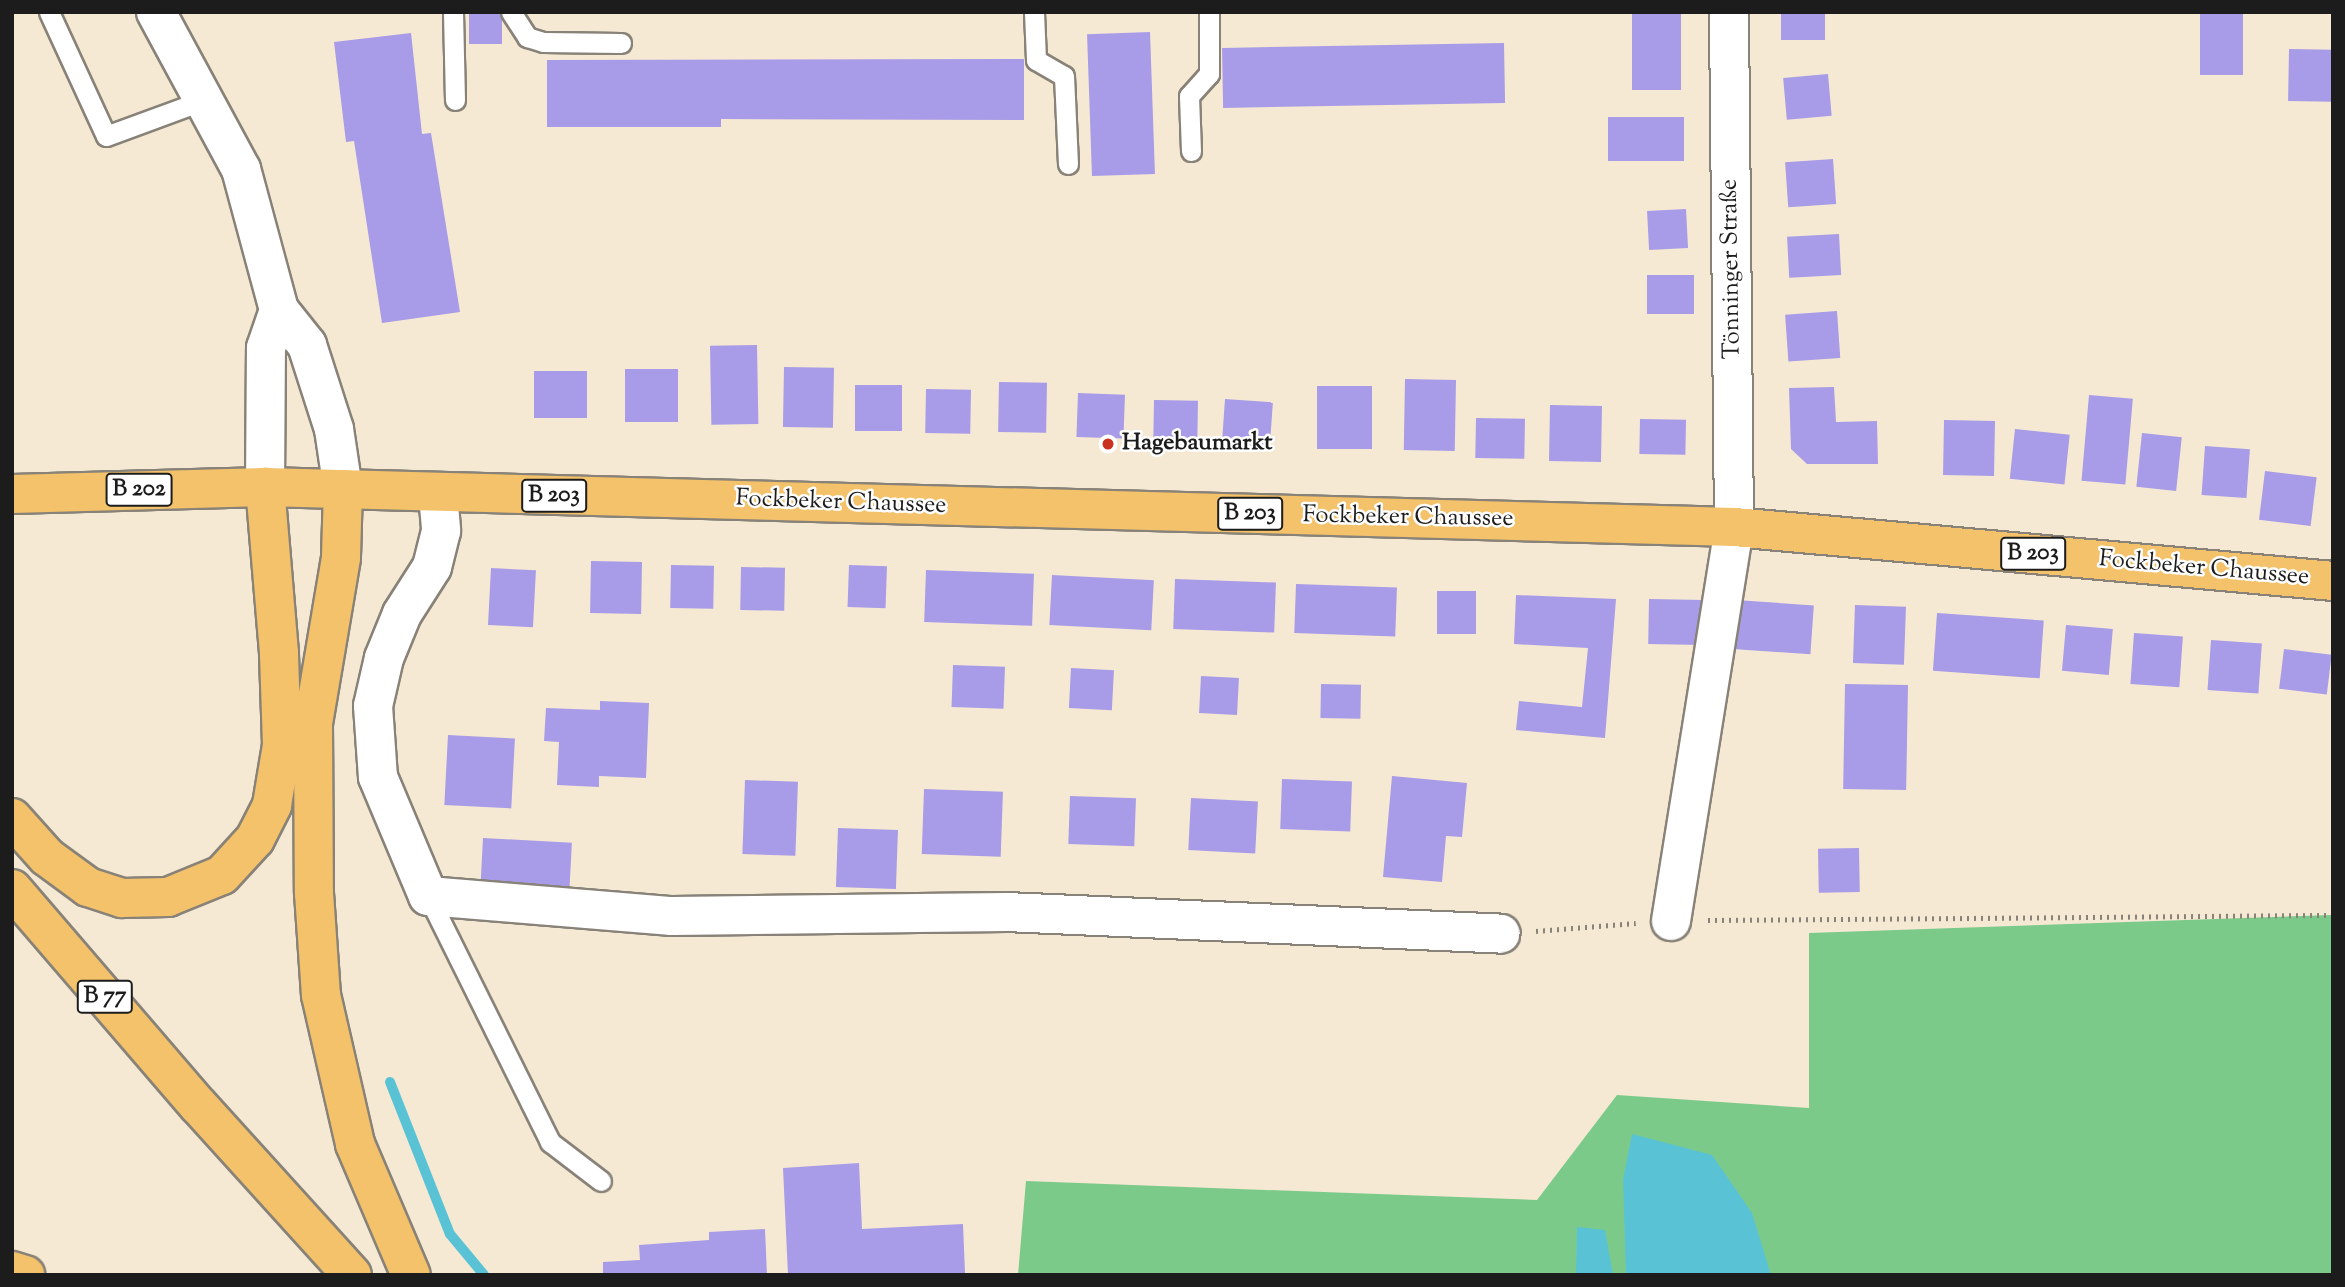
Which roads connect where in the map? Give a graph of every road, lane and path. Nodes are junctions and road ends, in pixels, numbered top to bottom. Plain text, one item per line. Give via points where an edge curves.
1 (49, 12) edge
2 (156, 12) edge
3 (453, 12) edge
4 (511, 12) edge
5 (1034, 12) edge
6 (1209, 12) edge
7 (1729, 12) edge
8 (621, 43) dead end
9 (204, 100) junction
10 (455, 100) dead end
11 (1191, 151) dead end
12 (1068, 164) dead end
13 (279, 310) junction
14 (265, 487) junction
15 (343, 489) junction
16 (12, 494) edge
17 (438, 494) junction
18 (1734, 527) junction
19 (2333, 581) edge
20 (12, 818) edge
21 (12, 888) edge
22 (428, 897) junction
23 (2333, 915) edge
24 (1671, 921) junction
25 (1501, 934) joint
26 (198, 1105) junction
27 (601, 1181) dead end
28 (12, 1270) edge
29 (25, 1275) edge
30 (322, 1275) edge
31 (352, 1275) edge
32 (411, 1275) edge

1 - 9 lane via 106,136
2 - 9 street
3 - 10 lane
4 - 8 lane via 527,37 543,42
5 - 12 lane via 1036,60 1064,76
6 - 11 lane via 1209,74 1189,96
7 - 18 street, Tönninger Straße
9 - 13 street via 241,169
13 - 14 street via 266,348
13 - 15 street via 307,345 334,429
14 - 15 main road, Fockbeker Chaussee / B 202
14 - 16 main road, Fockbeker Chaussee / B 202
14 - 20 main road via 282,746 272,805 255,839 222,875 168,897 122,898 88,887 47,858
15 - 17 main road, Fockbeker Chaussee / B 203
15 - 32 main road via 341,558 313,723 313,893 321,995 334,1068 355,1144
17 - 18 main road, Fockbeker Chaussee / B 203
17 - 22 street via 441,531 432,567 402,614 384,658 373,706 378,777
18 - 19 main road, Fockbeker Chaussee / B 203
18 - 24 street, Tönninger Straße
21 - 26 main road, B 77
22 - 25 street via 672,916 1006,912
22 - 27 lane via 550,1142
23 - 24 path
24 - 25 path
26 - 30 main road, B 77
26 - 31 main road, B 77
28 - 29 main road

